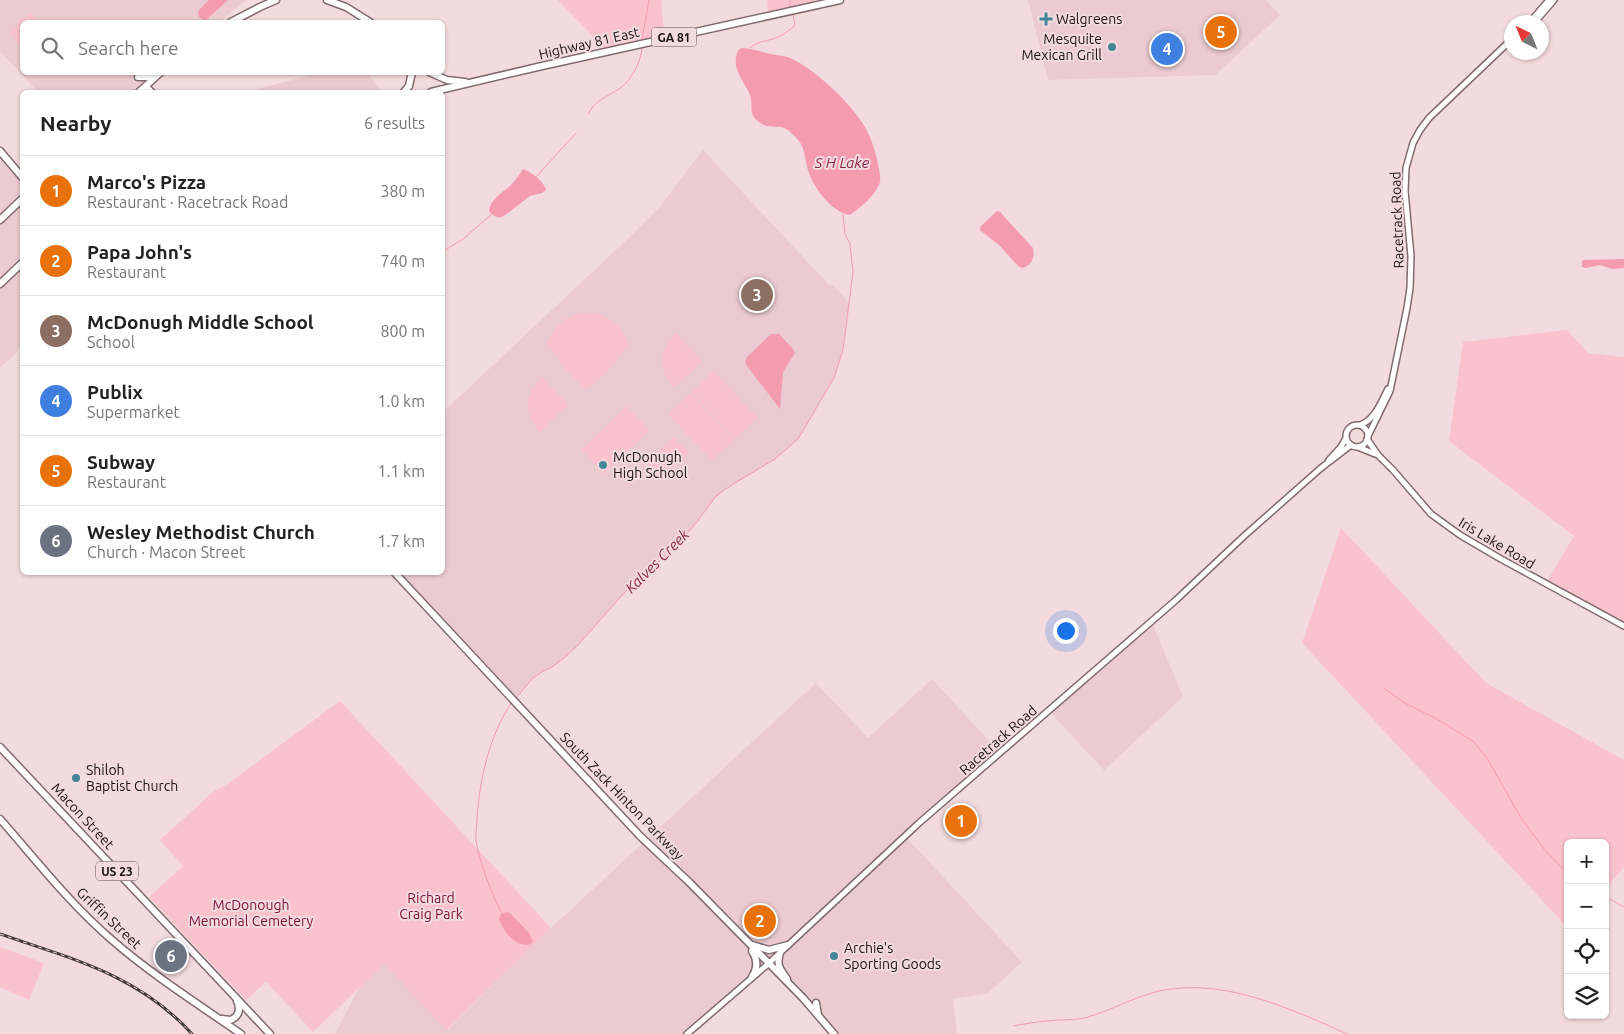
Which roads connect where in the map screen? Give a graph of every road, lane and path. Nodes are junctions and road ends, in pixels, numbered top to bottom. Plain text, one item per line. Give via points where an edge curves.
1 (276, 0) edge
2 (327, 0) edge
3 (840, 0) edge
4 (1549, 0) edge
5 (1554, 0) edge
6 (1536, 15) edge
7 (1541, 15) edge
8 (235, 20) edge
9 (367, 20) edge
10 (1504, 47) edge
11 (1504, 51) edge
12 (159, 75) edge
13 (411, 75) edge
14 (436, 75) edge
15 (1473, 76) junction
16 (138, 77) dead end
17 (476, 82) junction
18 (146, 86) junction
19 (141, 90) edge
20 (150, 90) edge
21 (406, 90) edge
22 (440, 90) edge
23 (0, 151) edge
24 (20, 175) edge
25 (20, 201) edge
26 (0, 220) edge
27 (20, 265) edge
28 (0, 284) edge
29 (1391, 385) junction
30 (1360, 425) junction
31 (1346, 438) junction
32 (1368, 438) junction
33 (1350, 445) junction
34 (1358, 447) junction
35 (1378, 455) junction
36 (1326, 464) junction
37 (397, 575) edge
38 (1624, 626) edge
39 (0, 747) edge
40 (0, 819) edge
41 (748, 944) junction
42 (788, 945) junction
43 (780, 953) junction
44 (768, 964) junction
45 (752, 977) junction
46 (793, 988) junction
47 (234, 996) junction
48 (816, 1003) dead end
49 (220, 1018) junction
50 (820, 1018) junction
51 (241, 1034) edge
52 (270, 1034) edge
53 (687, 1034) edge
54 (834, 1034) edge

1 - 8 main road
2 - 9 main road
3 - 17 main road, Highway 81 East / GA 81
4 - 6 street
5 - 7 street
10 - 15 street, Racetrack Road
11 - 15 street, Racetrack Road
12 - 16 main road
12 - 18 main road
13 - 21 main road
14 - 17 main road, GA 81 via 447,80
15 - 29 street, Racetrack Road via 1423,126 1408,157 1405,182 1411,251 1410,288
17 - 22 main road, Highway 81 East / GA 81
18 - 19 main road
18 - 20 street
23 - 24 main road
25 - 26 main road
27 - 28 main road
29 - 30 street, Racetrack Road via 1371,418
29 - 32 street, Racetrack Road
30 - 31 street via 1350,428
30 - 32 street via 1366,429
31 - 33 street
31 - 36 street, Racetrack Road
32 - 34 street
32 - 35 street, Iris Lake Road
33 - 34 street
33 - 36 street, Racetrack Road
34 - 35 street, Iris Lake Road
35 - 38 street, Iris Lake Road via 1431,514 1460,535
36 - 42 street, Racetrack Road via 1176,600 919,823
37 - 41 main road, South Zack Hinton Parkway via 640,836
39 - 47 main road, Macon Street / US 23
40 - 49 main road, Griffin Street via 111,940 147,969
41 - 42 main road via 769,950
41 - 44 main road, South Zack Hinton Parkway
41 - 45 main road via 757,961
42 - 43 street, Racetrack Road
43 - 44 street, Racetrack Road
43 - 46 main road via 778,966
44 - 45 street, Racetrack Road
44 - 46 main road, South Zack Hinton Parkway
45 - 53 street, Racetrack Road
46 - 50 main road, South Zack Hinton Parkway
47 - 49 main road via 239,1006 237,1015 230,1020
47 - 52 main road, Macon Street / US 23
48 - 50 main road
49 - 51 main road, Griffin Street
50 - 54 main road, South Zack Hinton Parkway

